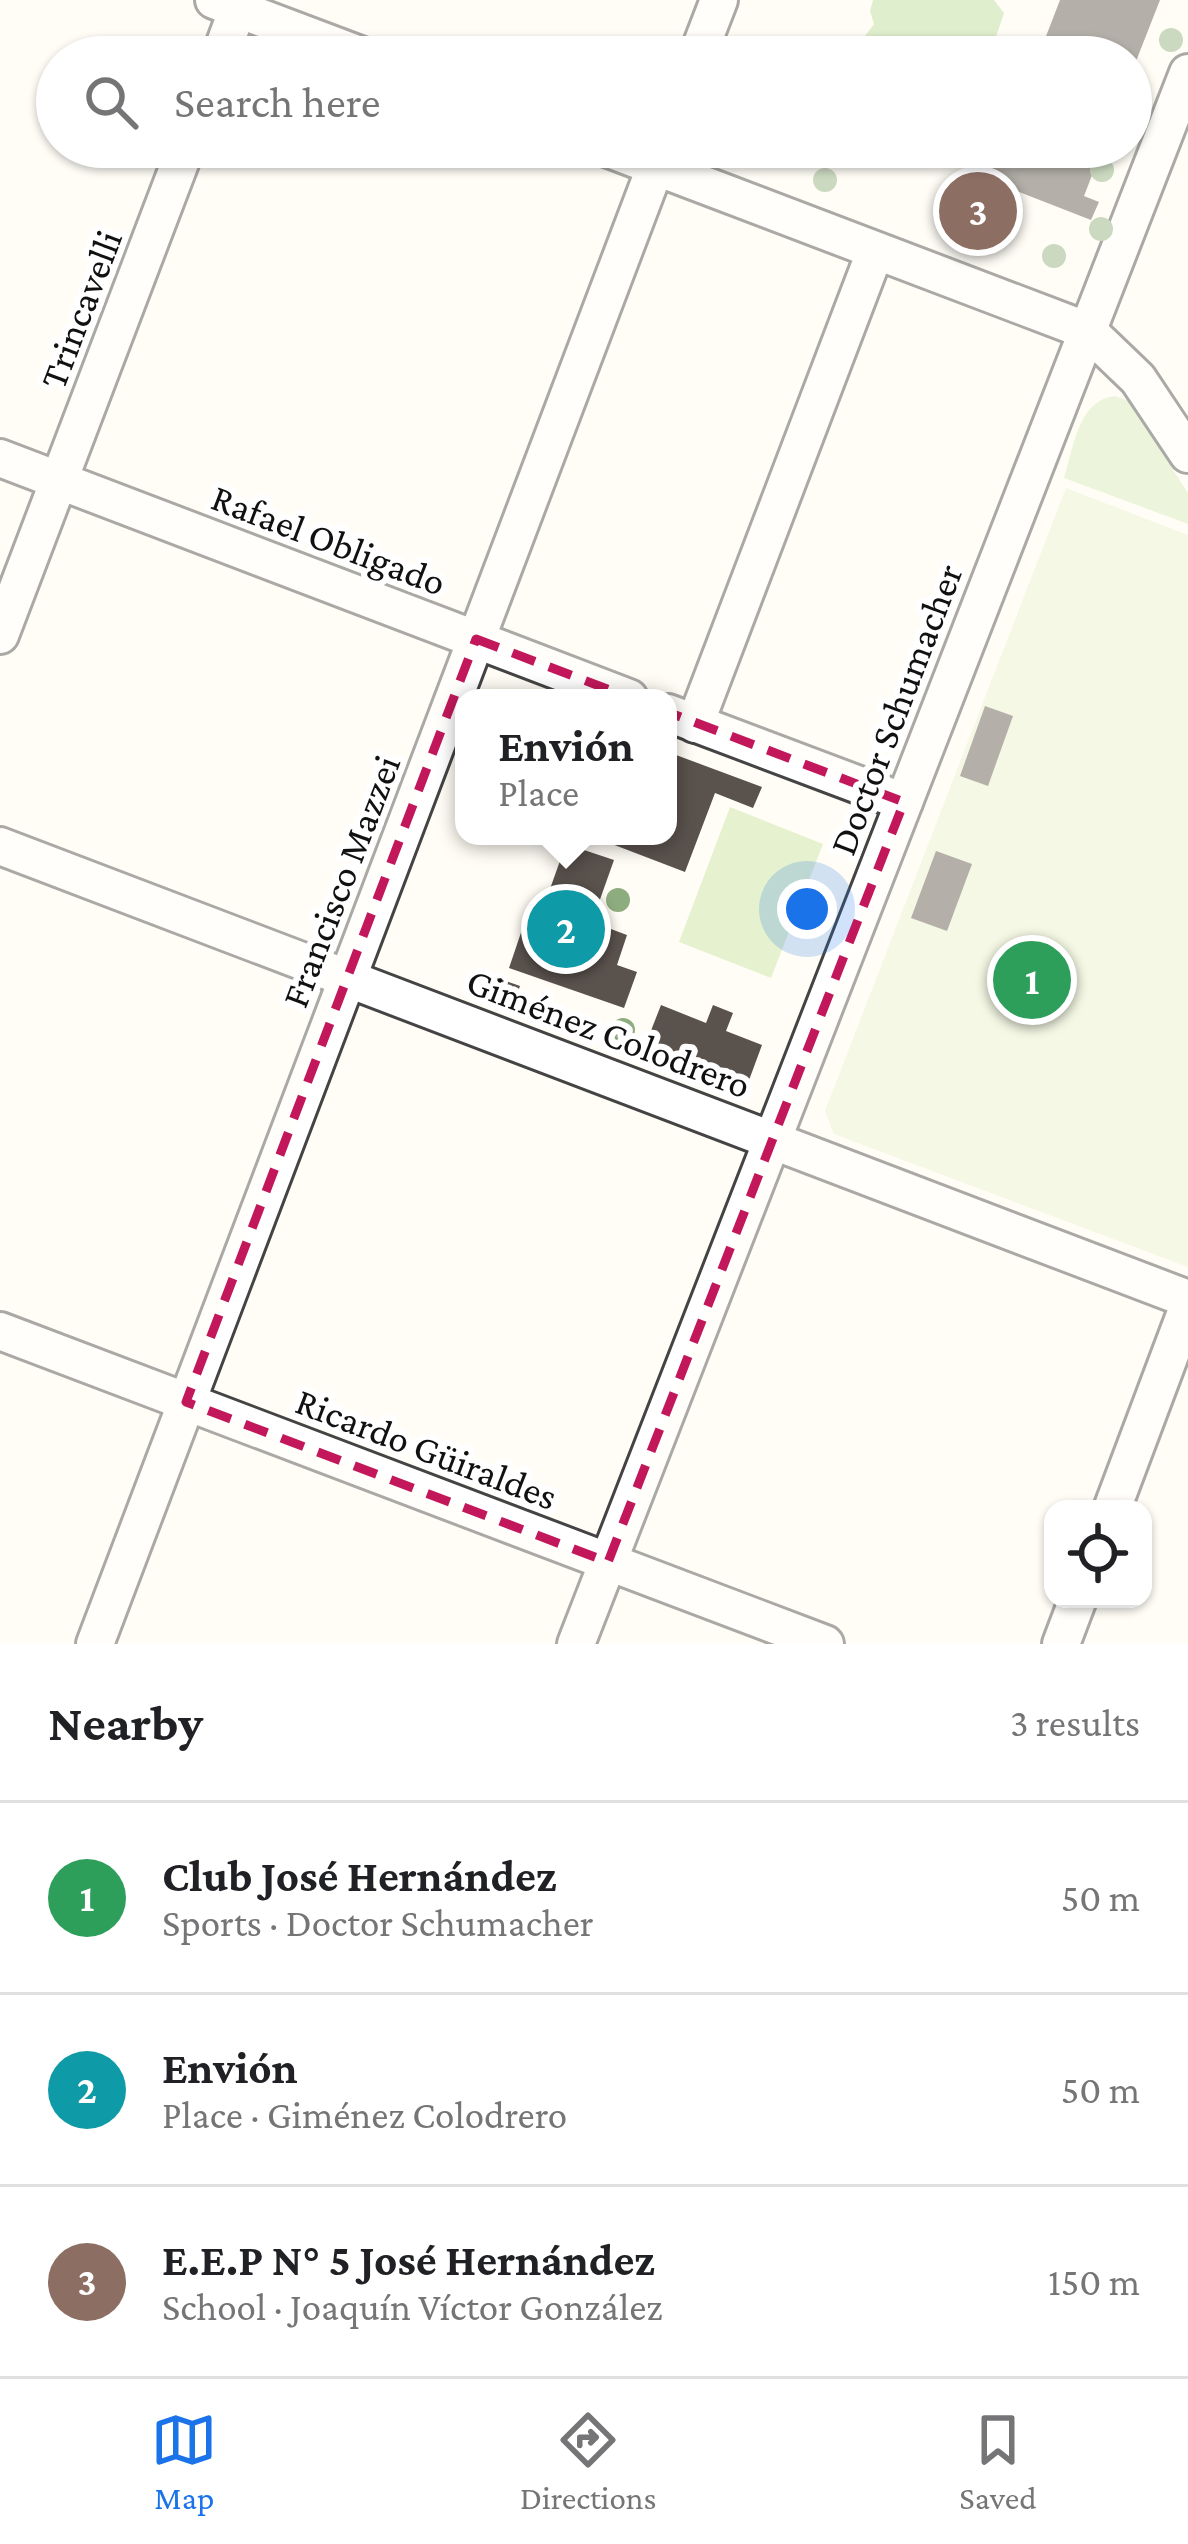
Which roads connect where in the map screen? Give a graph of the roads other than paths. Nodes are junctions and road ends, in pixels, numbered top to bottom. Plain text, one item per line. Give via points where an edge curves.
1 (719, 0) edge
2 (231, 3) edge
3 (224, 36) edge
4 (313, 36) edge
5 (705, 36) edge
6 (1188, 73) edge
7 (1152, 166) edge
8 (177, 168) edge
9 (655, 168) edge
10 (684, 168) edge
11 (1151, 168) edge
12 (875, 252) junction
13 (1088, 331) junction
14 (1188, 454) edge
15 (0, 458) edge
16 (59, 481) junction
17 (0, 634) edge
18 (476, 639) junction
19 (457, 689) edge
20 (605, 689) edge
21 (455, 695) edge
22 (682, 718) edge
23 (904, 802) junction
24 (0, 846) edge
25 (348, 978) junction
26 (774, 1140) junction
27 (1188, 1303) edge
28 (0, 1330) edge
29 (186, 1402) junction
30 (1115, 1500) edge
31 (608, 1562) junction
32 (1075, 1608) edge
33 (95, 1644) edge
34 (576, 1644) edge
35 (825, 1644) edge
36 (1061, 1644) edge

1 - 5 street
2 - 3 street
2 - 4 street
6 - 7 street, Doctor Schumacher
8 - 16 street, Trincavelli
9 - 18 street, Francisco Mazzei
10 - 12 street
11 - 13 street, Doctor Schumacher
12 - 13 street
12 - 22 street
13 - 14 street via 1138,379
13 - 23 street, Doctor Schumacher
15 - 16 street, Rafael Obligado
16 - 17 street, Trincavelli
16 - 18 street, Rafael Obligado
18 - 19 street, Francisco Mazzei
18 - 20 street, Rafael Obligado
21 - 25 street, Francisco Mazzei
22 - 23 street
23 - 26 street, Doctor Schumacher
24 - 25 street, Giménez Colodrero
25 - 26 street, Giménez Colodrero
25 - 29 street, Francisco Mazzei
26 - 27 street, Giménez Colodrero
26 - 31 street, Doctor Schumacher
27 - 30 street
28 - 29 street, Ricardo Güiraldes
29 - 31 street, Ricardo Güiraldes
29 - 33 street, Francisco Mazzei
31 - 34 street, Doctor Schumacher
31 - 35 street, Ricardo Güiraldes
32 - 36 street

